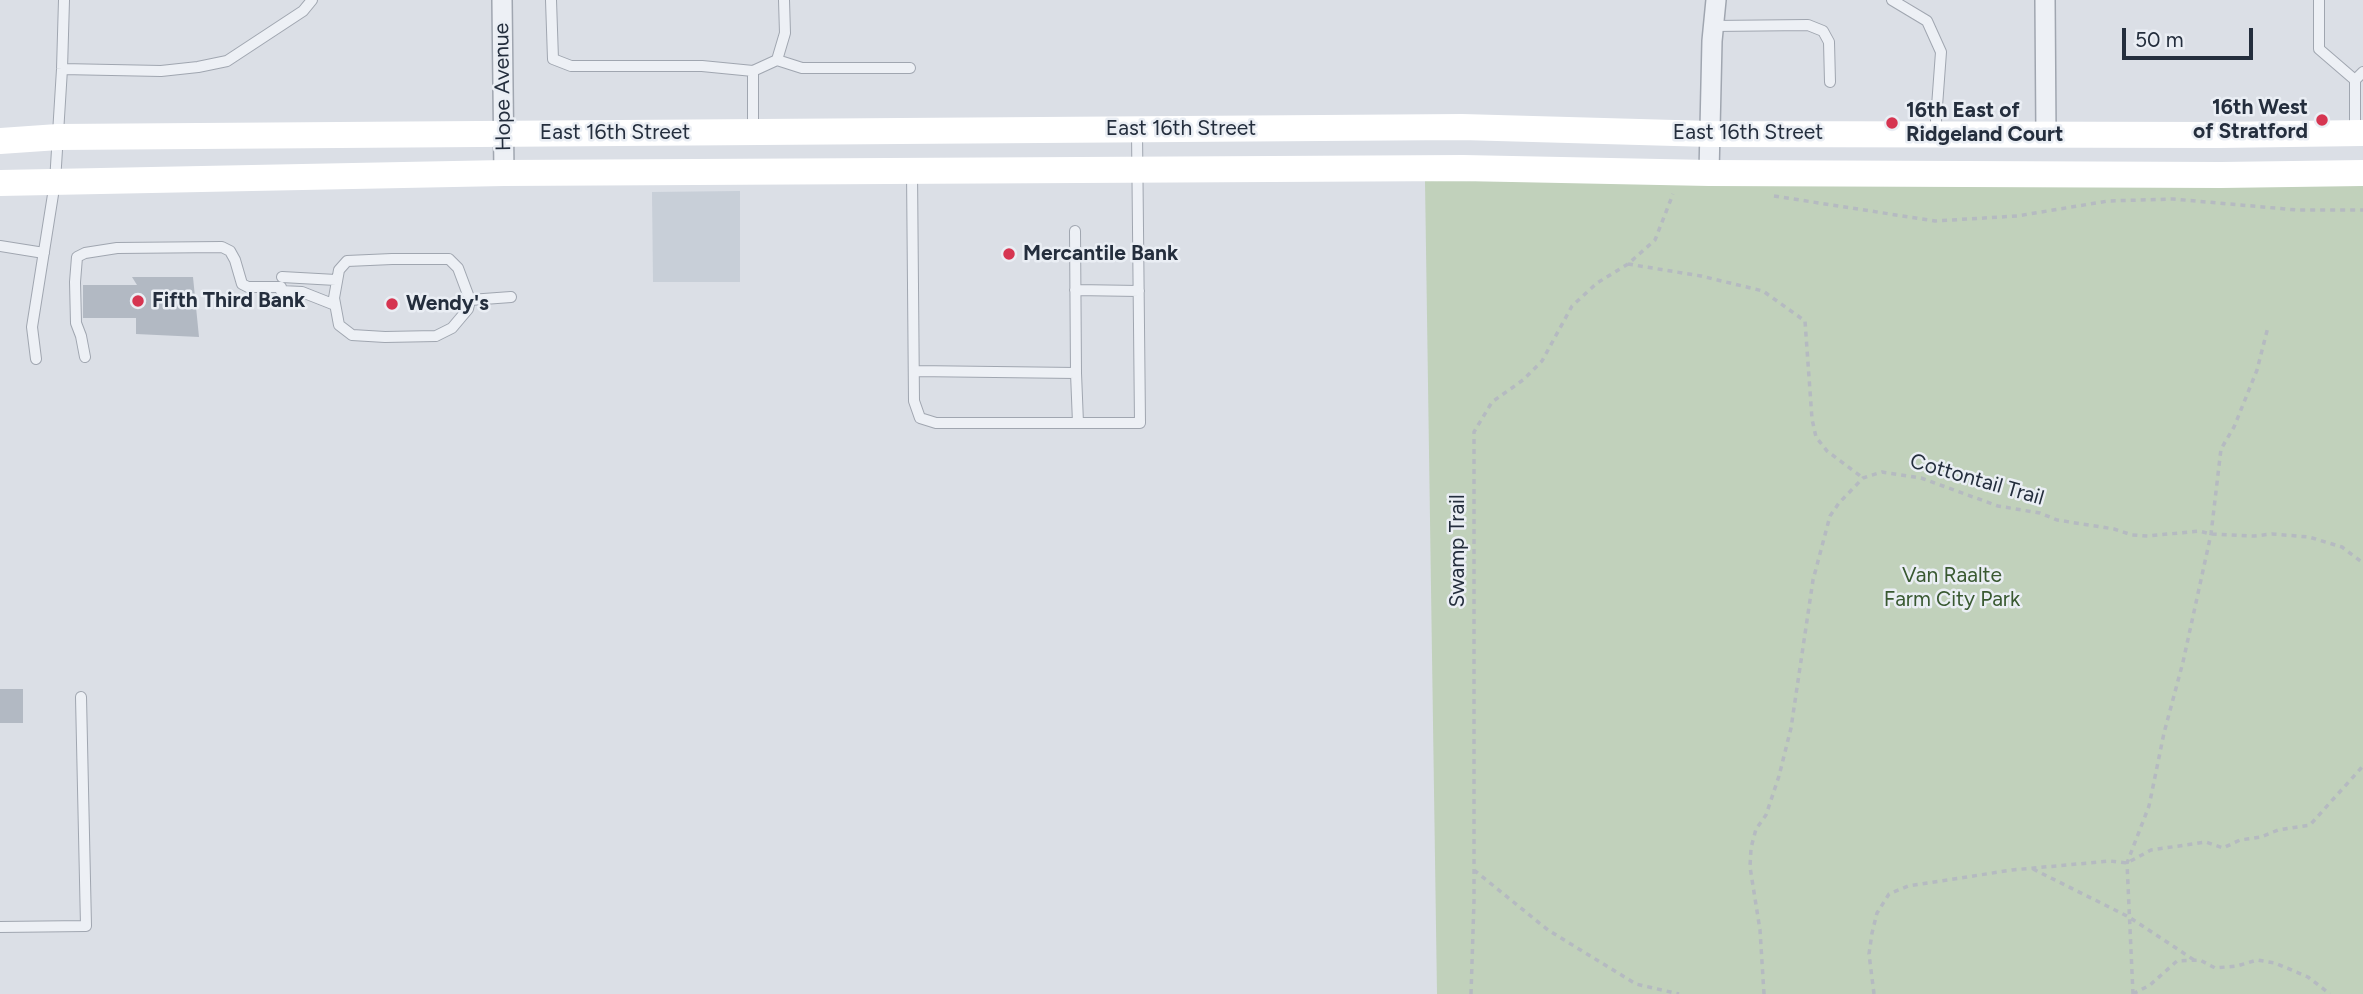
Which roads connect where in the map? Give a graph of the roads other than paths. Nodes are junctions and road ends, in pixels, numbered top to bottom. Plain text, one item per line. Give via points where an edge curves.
1 (64, 0) edge
2 (312, 0) edge
3 (502, 0) edge
4 (551, 0) edge
5 (784, 0) edge
6 (1716, 0) edge
7 (1892, 0) edge
8 (2045, 0) edge
9 (2319, 0) edge
10 (1713, 26) junction
11 (777, 60) junction
12 (910, 68) dead end
13 (62, 69) junction
14 (753, 71) junction
15 (2363, 72) edge
16 (2355, 80) junction
17 (1830, 82) dead end
18 (1137, 129) junction
19 (504, 133) junction
20 (753, 133) junction
21 (2359, 133) edge
22 (1710, 134) junction
23 (1937, 134) junction
24 (2046, 134) junction
25 (58, 136) junction
26 (0, 141) edge
27 (1138, 169) junction
28 (912, 171) junction
29 (505, 173) junction
30 (1709, 173) junction
31 (2363, 173) edge
32 (0, 183) edge
33 (55, 183) junction
34 (1075, 231) dead end
35 (0, 246) edge
36 (44, 253) junction
37 (337, 280) junction
38 (281, 285) junction
39 (1075, 290) junction
40 (1139, 291) junction
41 (511, 297) dead end
42 (470, 300) junction
43 (335, 305) junction
44 (85, 357) dead end
45 (36, 359) dead end
46 (914, 371) junction
47 (1076, 373) junction
48 (1078, 422) junction
49 (81, 696) dead end
50 (0, 927) edge

1 - 13 lane
2 - 13 lane via 303,11 227,61 161,71
3 - 19 street, Hope Avenue
4 - 14 lane via 553,59 571,66 702,66
5 - 11 lane via 785,33
6 - 10 street
7 - 23 lane via 1927,21 1941,52
8 - 24 street
9 - 16 lane via 2319,49
10 - 17 lane via 1808,25 1823,30 1829,42
10 - 22 street
11 - 12 lane via 802,68
11 - 14 lane
13 - 25 lane
14 - 20 lane
15 - 16 lane
16 - 21 lane
18 - 20 main road, East 16th Street
18 - 22 main road, East 16th Street via 1462,127
18 - 27 lane
19 - 20 main road, East 16th Street
19 - 25 main road, East 16th Street
19 - 29 street, Hope Avenue
21 - 24 main road, East 16th Street
22 - 23 main road, East 16th Street
22 - 30 street
23 - 24 main road, East 16th Street
25 - 26 main road, East 16th Street
25 - 33 lane
27 - 28 main road, East 16th Street
27 - 30 main road, East 16th Street
27 - 40 lane
28 - 29 main road, East 16th Street
28 - 46 lane
29 - 33 main road, East 16th Street
30 - 31 main road, East 16th Street
32 - 33 main road, East 16th Street
33 - 36 lane
34 - 39 lane
35 - 36 lane
36 - 45 lane via 32,327
37 - 38 lane
37 - 42 lane via 347,261 449,259 458,268
37 - 43 lane
38 - 43 lane
38 - 44 lane via 242,284 235,260 222,247 117,248 85,253 77,257 75,282 76,323
39 - 40 lane
39 - 47 lane
40 - 48 lane via 1140,422
41 - 42 lane
42 - 43 lane via 452,328 436,336 352,335 339,325
46 - 47 lane
46 - 48 lane via 919,418 936,423
47 - 48 lane
49 - 50 lane via 86,926

